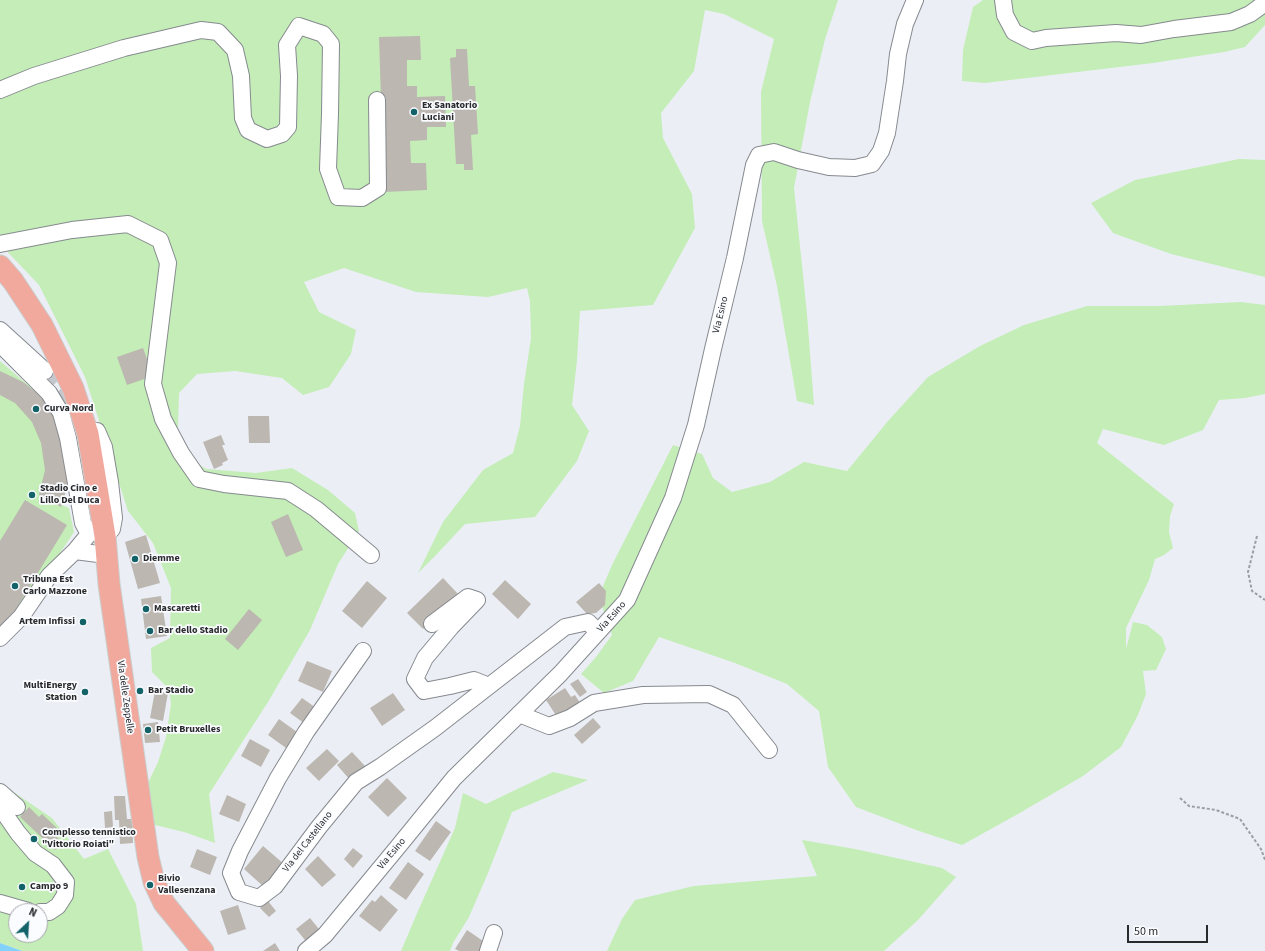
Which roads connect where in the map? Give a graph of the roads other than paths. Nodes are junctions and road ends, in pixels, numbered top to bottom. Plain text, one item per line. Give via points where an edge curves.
1 (915, 0) edge
2 (1003, 0) edge
3 (1265, 3) edge
4 (0, 90) edge
5 (377, 100) dead end
6 (0, 244) edge
7 (0, 266) edge
8 (0, 330) edge
9 (0, 344) edge
10 (45, 371) tunnel mouth
11 (97, 431) dead end
12 (100, 541) junction
13 (75, 552) junction
14 (371, 555) dead end
15 (432, 624) dead end
16 (598, 632) junction
17 (0, 638) edge
18 (363, 651) dead end
19 (489, 686) junction
20 (519, 714) junction
21 (769, 750) dead end
22 (0, 792) edge
23 (0, 807) edge
24 (18, 807) dead end
25 (48, 912) edge
26 (494, 933) dead end
27 (203, 951) edge
28 (306, 951) edge
29 (488, 951) edge

1 - 16 street, Via Esino via 898,54 887,133 881,151 872,164 855,168 829,167 774,152 759,155 754,165 696,425 673,498 627,600
2 - 3 street via 1005,15 1014,32 1032,41 1116,33 1141,35 1231,22 1250,14
4 - 5 street via 34,76 124,48 201,30 218,32 235,50 241,76 243,118 248,130 267,140 282,134 288,127 287,45 299,26 323,34 331,44 328,170 338,197 362,198 378,188
6 - 14 street via 72,230 128,224 160,240 168,263 153,384 163,419 199,480 288,491 316,509
7 - 12 main road, Via delle Zeppelle via 42,325 73,388 88,434
8 - 10 street
9 - 12 street via 49,394 61,413 83,523
11 - 12 street via 104,447 114,518 112,529
12 - 13 street
12 - 13 street
12 - 27 main road, Via delle Zeppelle via 109,584 152,876 164,903
13 - 17 street via 49,576 21,617
15 - 19 street via 468,597 477,600 425,658 415,679 424,691 474,680
16 - 19 street, Via del Castellano via 588,622 565,627
16 - 20 street, Via Esino
18 - 19 street, Via del Castellano via 306,732 278,778 240,851 231,873 239,892 258,898 275,886 356,782
20 - 21 street via 549,726 570,718 594,704 643,695 709,694 733,705
20 - 28 street, Via Esino via 454,778 324,935
22 - 24 street
23 - 25 street via 35,853 54,865 66,882 65,895 58,906
26 - 29 street

